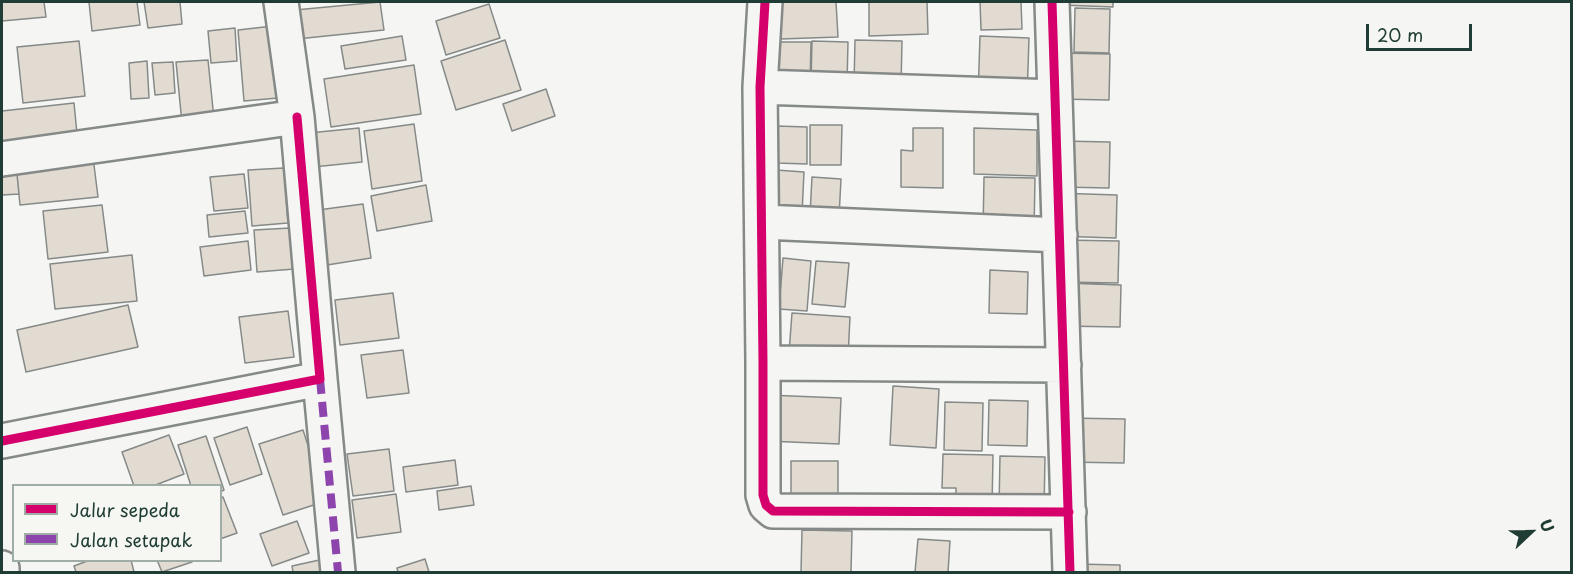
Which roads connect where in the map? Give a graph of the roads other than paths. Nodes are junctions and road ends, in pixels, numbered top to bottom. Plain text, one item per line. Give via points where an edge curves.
1 (281, 2) edge
2 (765, 2) edge
3 (1052, 2) edge
4 (760, 87) junction
5 (1055, 97) junction
6 (297, 117) junction
7 (2, 159) edge
8 (762, 222) junction
9 (1060, 234) junction
10 (763, 363) junction
11 (1064, 365) junction
12 (320, 379) junction
13 (2, 441) edge
14 (1069, 512) junction
15 (338, 573) edge
16 (1070, 573) edge

1 - 6 street
2 - 4 street
3 - 5 street
4 - 5 street
4 - 8 street
5 - 9 street
6 - 7 street
6 - 12 street
8 - 9 street
8 - 10 street
9 - 11 street
10 - 11 street
10 - 14 street via 763,495 773,511
11 - 14 street
12 - 13 street
12 - 15 street
14 - 16 street

